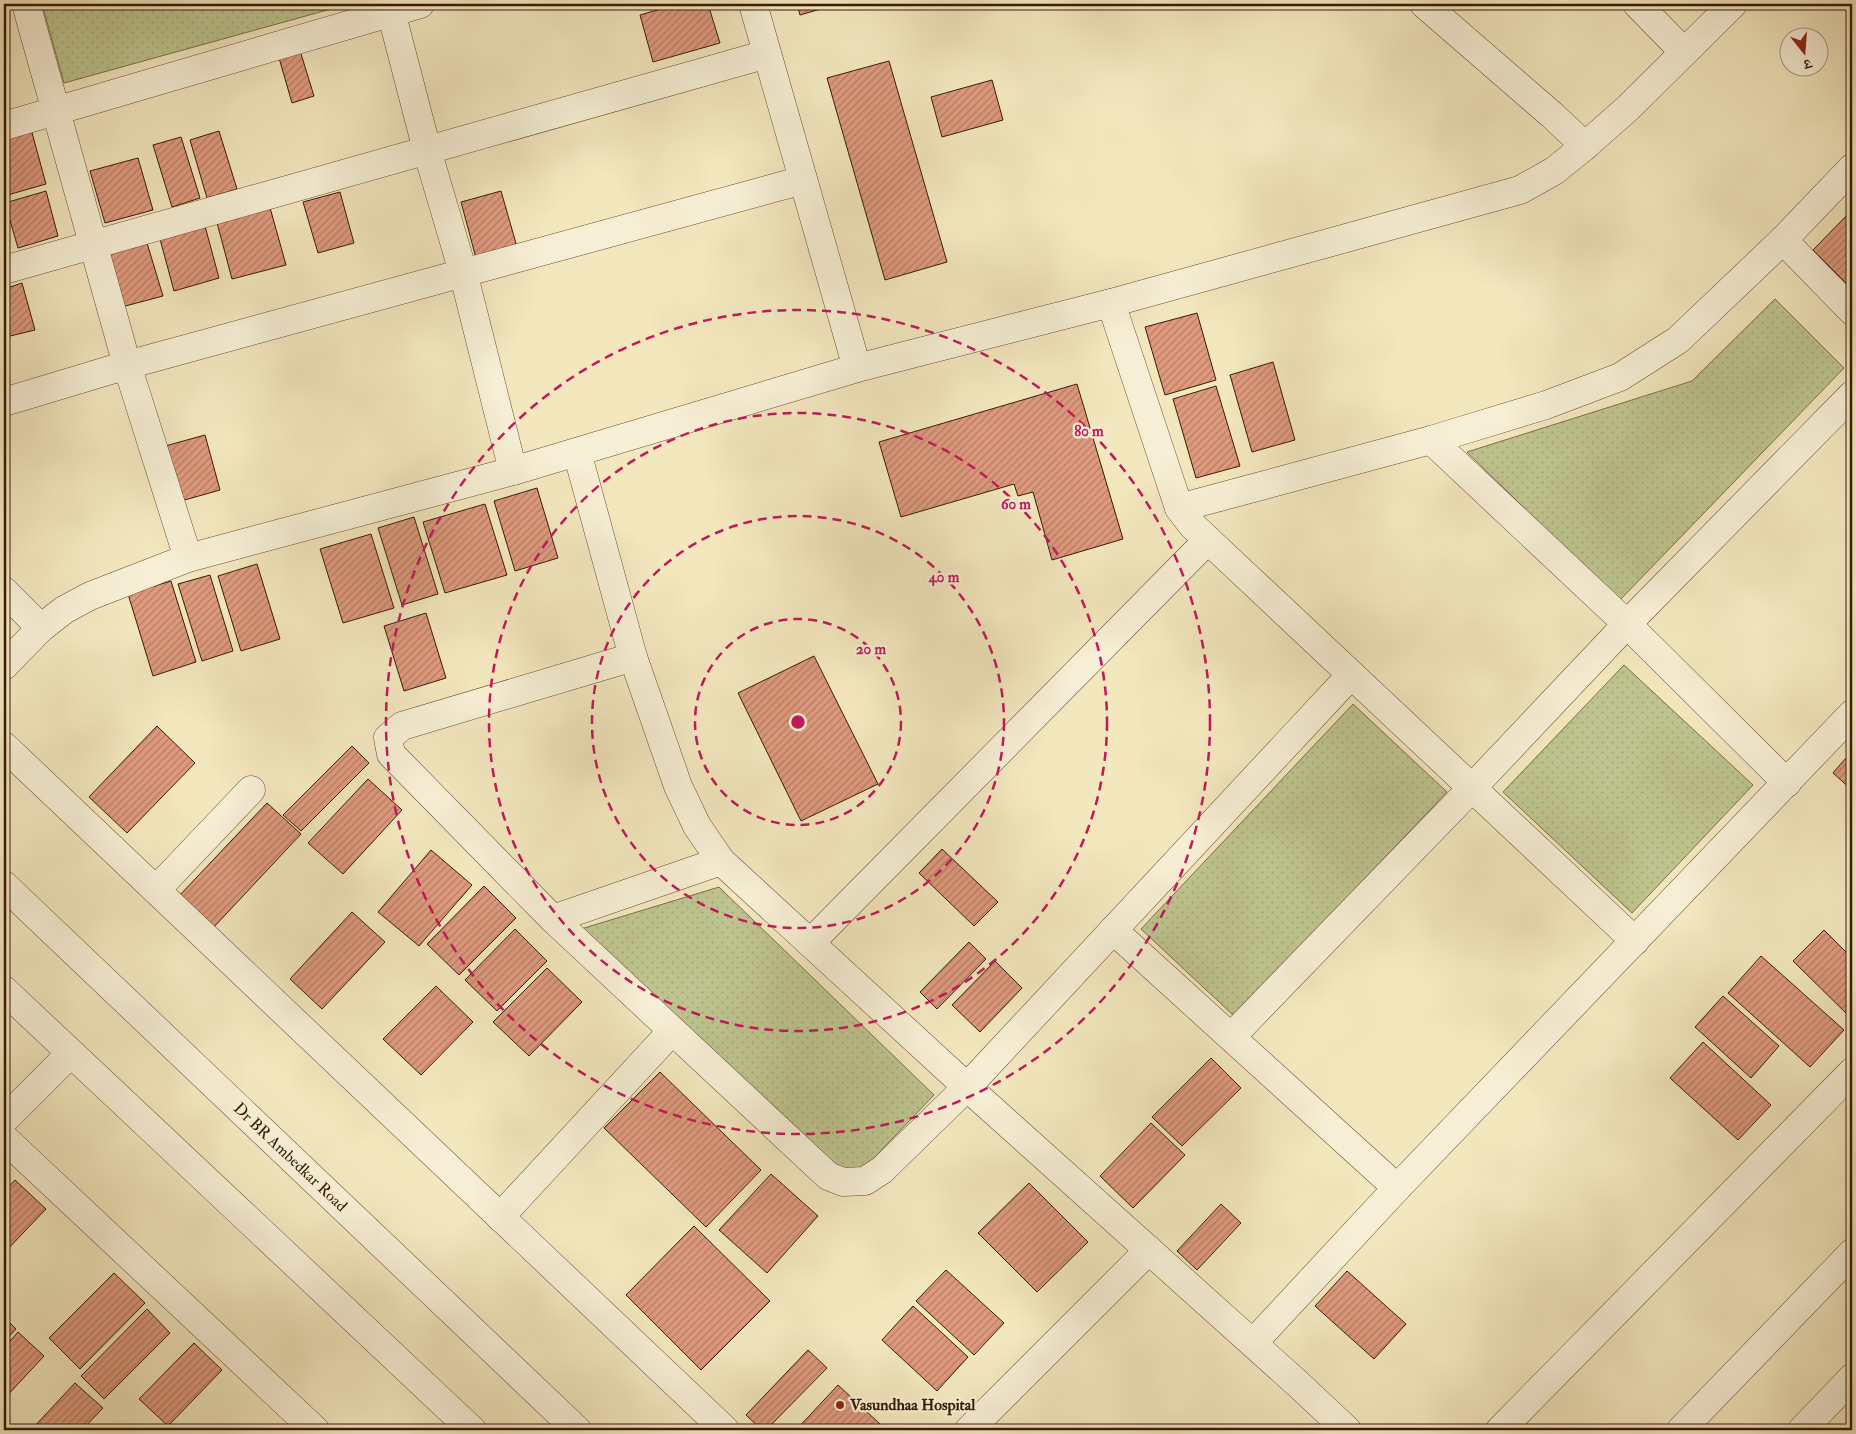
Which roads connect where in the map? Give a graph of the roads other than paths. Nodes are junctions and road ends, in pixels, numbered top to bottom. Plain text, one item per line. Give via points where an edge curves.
1 (26, 4) edge
2 (420, 4) edge
3 (753, 4) edge
4 (1424, 4) edge
5 (1637, 4) edge
6 (1733, 4) edge
7 (390, 8) edge
8 (1684, 52) junction
9 (767, 54) junction
10 (54, 111) junction
11 (4, 126) edge
12 (1585, 146) junction
13 (428, 150) junction
14 (1852, 168) edge
15 (804, 180) junction
16 (1783, 240) junction
17 (92, 245) junction
18 (4, 270) edge
19 (462, 272) junction
20 (1111, 303) junction
21 (1852, 311) edge
22 (126, 365) junction
23 (857, 368) junction
24 (1852, 395) edge
25 (4, 402) edge
26 (1431, 440) junction
27 (577, 452) junction
28 (513, 471) junction
29 (1179, 508) junction
30 (1208, 540) junction
31 (188, 558) junction
32 (4, 591) edge
33 (1627, 624) junction
34 (41, 628) junction
35 (633, 657) junction
36 (4, 666) edge
37 (1351, 675) junction
38 (1852, 714) edge
39 (4, 746) edge
40 (1787, 783) junction
41 (1472, 788) junction
42 (251, 790) dead end
43 (721, 861) junction
44 (4, 885) edge
45 (156, 890) junction
46 (553, 919) junction
47 (1113, 930) junction
48 (1635, 942) junction
49 (810, 943) junction
50 (4, 990) edge
51 (672, 1031) junction
52 (1231, 1037) junction
53 (71, 1053) junction
54 (1852, 1072) edge
55 (967, 1087) junction
56 (4, 1120) edge
57 (4, 1138) edge
58 (1397, 1188) junction
59 (500, 1217) junction
60 (1149, 1250) junction
61 (1852, 1253) edge
62 (1253, 1343) junction
63 (1852, 1378) edge
64 (315, 1430) edge
65 (472, 1430) edge
66 (578, 1430) edge
67 (724, 1430) edge
68 (969, 1430) edge
69 (1347, 1430) edge
70 (1500, 1430) edge
71 (1681, 1430) edge
72 (1802, 1430) edge

1 - 10 street
2 - 7 street
3 - 9 street
4 - 12 street
5 - 8 street
6 - 8 street
7 - 10 street
7 - 13 street
8 - 12 street
9 - 13 street
9 - 15 street
10 - 11 street
10 - 17 street
12 - 20 street via 1554,171 1520,190
13 - 17 street
13 - 19 street
14 - 16 street
15 - 19 street
15 - 23 street
16 - 21 street
16 - 26 street via 1678,340 1620,377 1546,405
17 - 18 street
17 - 22 street
19 - 22 street
19 - 28 street
20 - 23 street
20 - 29 street
22 - 25 street
22 - 31 street
23 - 27 street
24 - 33 street
26 - 29 street
26 - 33 street
27 - 28 street
27 - 35 street
28 - 31 street
29 - 30 street
30 - 37 street
30 - 49 street
31 - 34 street via 90,596
32 - 34 street
33 - 40 street
33 - 41 street
34 - 36 street
35 - 43 street via 678,786 696,826
35 - 46 street via 402,726 388,738 391,754
37 - 41 street
37 - 47 street
38 - 40 street
39 - 45 street
40 - 48 street
41 - 48 street
41 - 52 street
42 - 45 street
43 - 46 street
43 - 49 street
44 - 66 street, Dr BR Ambedkar Road
45 - 59 street
46 - 51 street
47 - 52 street
47 - 55 street
48 - 58 street
49 - 55 street
50 - 53 street
51 - 55 street via 828,1176 843,1182 865,1181 882,1170
51 - 59 street
52 - 58 street
53 - 56 street
53 - 65 street
54 - 70 street
55 - 60 street
57 - 64 street
58 - 62 street
59 - 67 street
60 - 62 street
60 - 68 street
61 - 71 street
62 - 69 street
63 - 72 street

